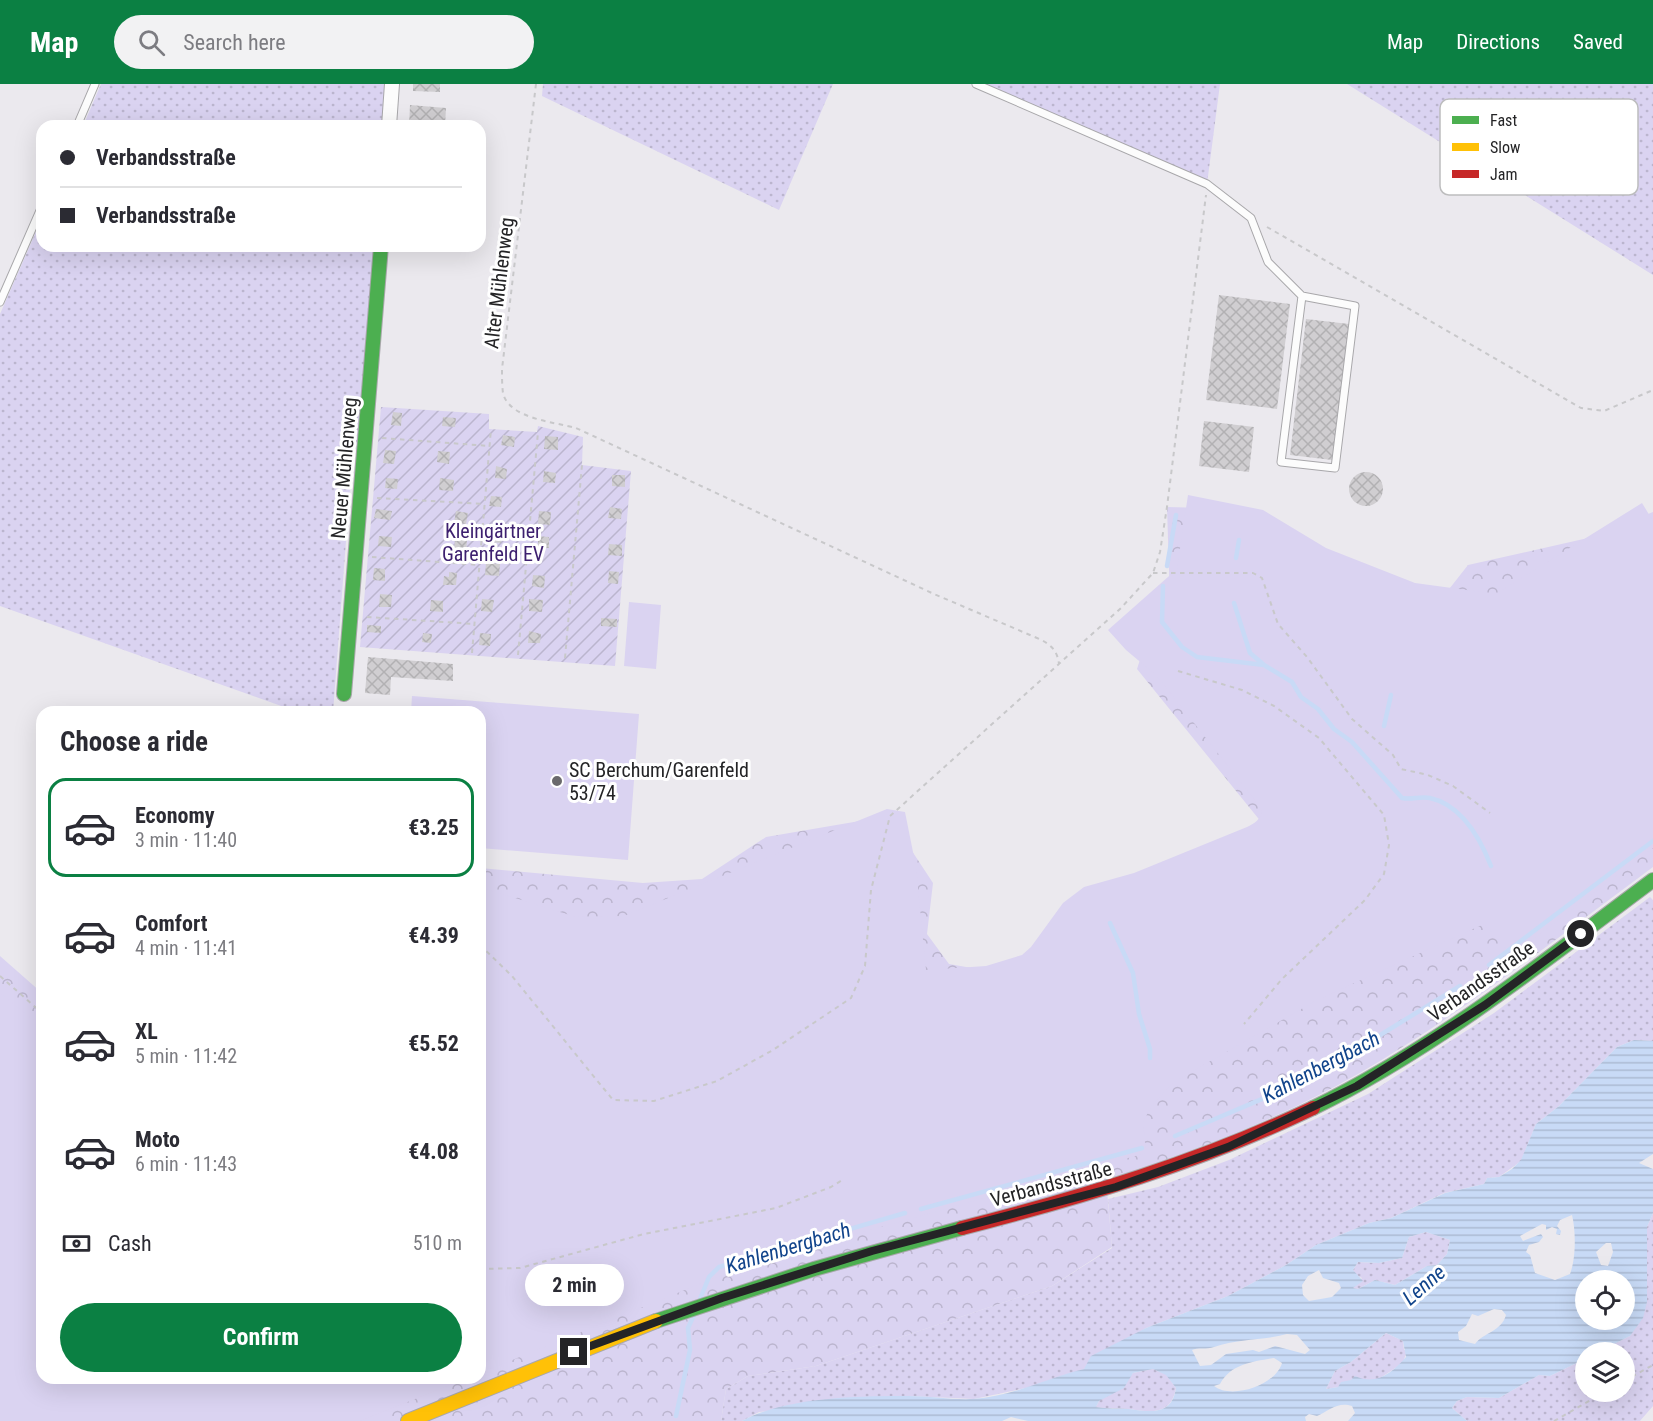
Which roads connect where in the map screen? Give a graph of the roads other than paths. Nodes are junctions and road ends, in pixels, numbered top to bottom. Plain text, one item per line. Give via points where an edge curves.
1 (95, 84) edge
2 (392, 84) edge
3 (976, 84) edge
4 (80, 120) edge
5 (389, 120) edge
6 (36, 220) edge
7 (381, 252) edge
8 (1302, 296) junction
9 (0, 302) edge
10 (344, 694) dead end
11 (1653, 880) edge
12 (408, 1421) edge

1 - 4 lane
2 - 5 street
3 - 8 lane via 1207,184 1251,218 1268,262
6 - 9 lane
7 - 10 main road, Neuer Mühlenweg
8 - 8 lane via 1355,306 1335,468 1281,462
11 - 12 main road, Verbandsstraße via 1485,1005 1357,1086 1228,1147 1116,1187 872,1251 722,1298 553,1360

